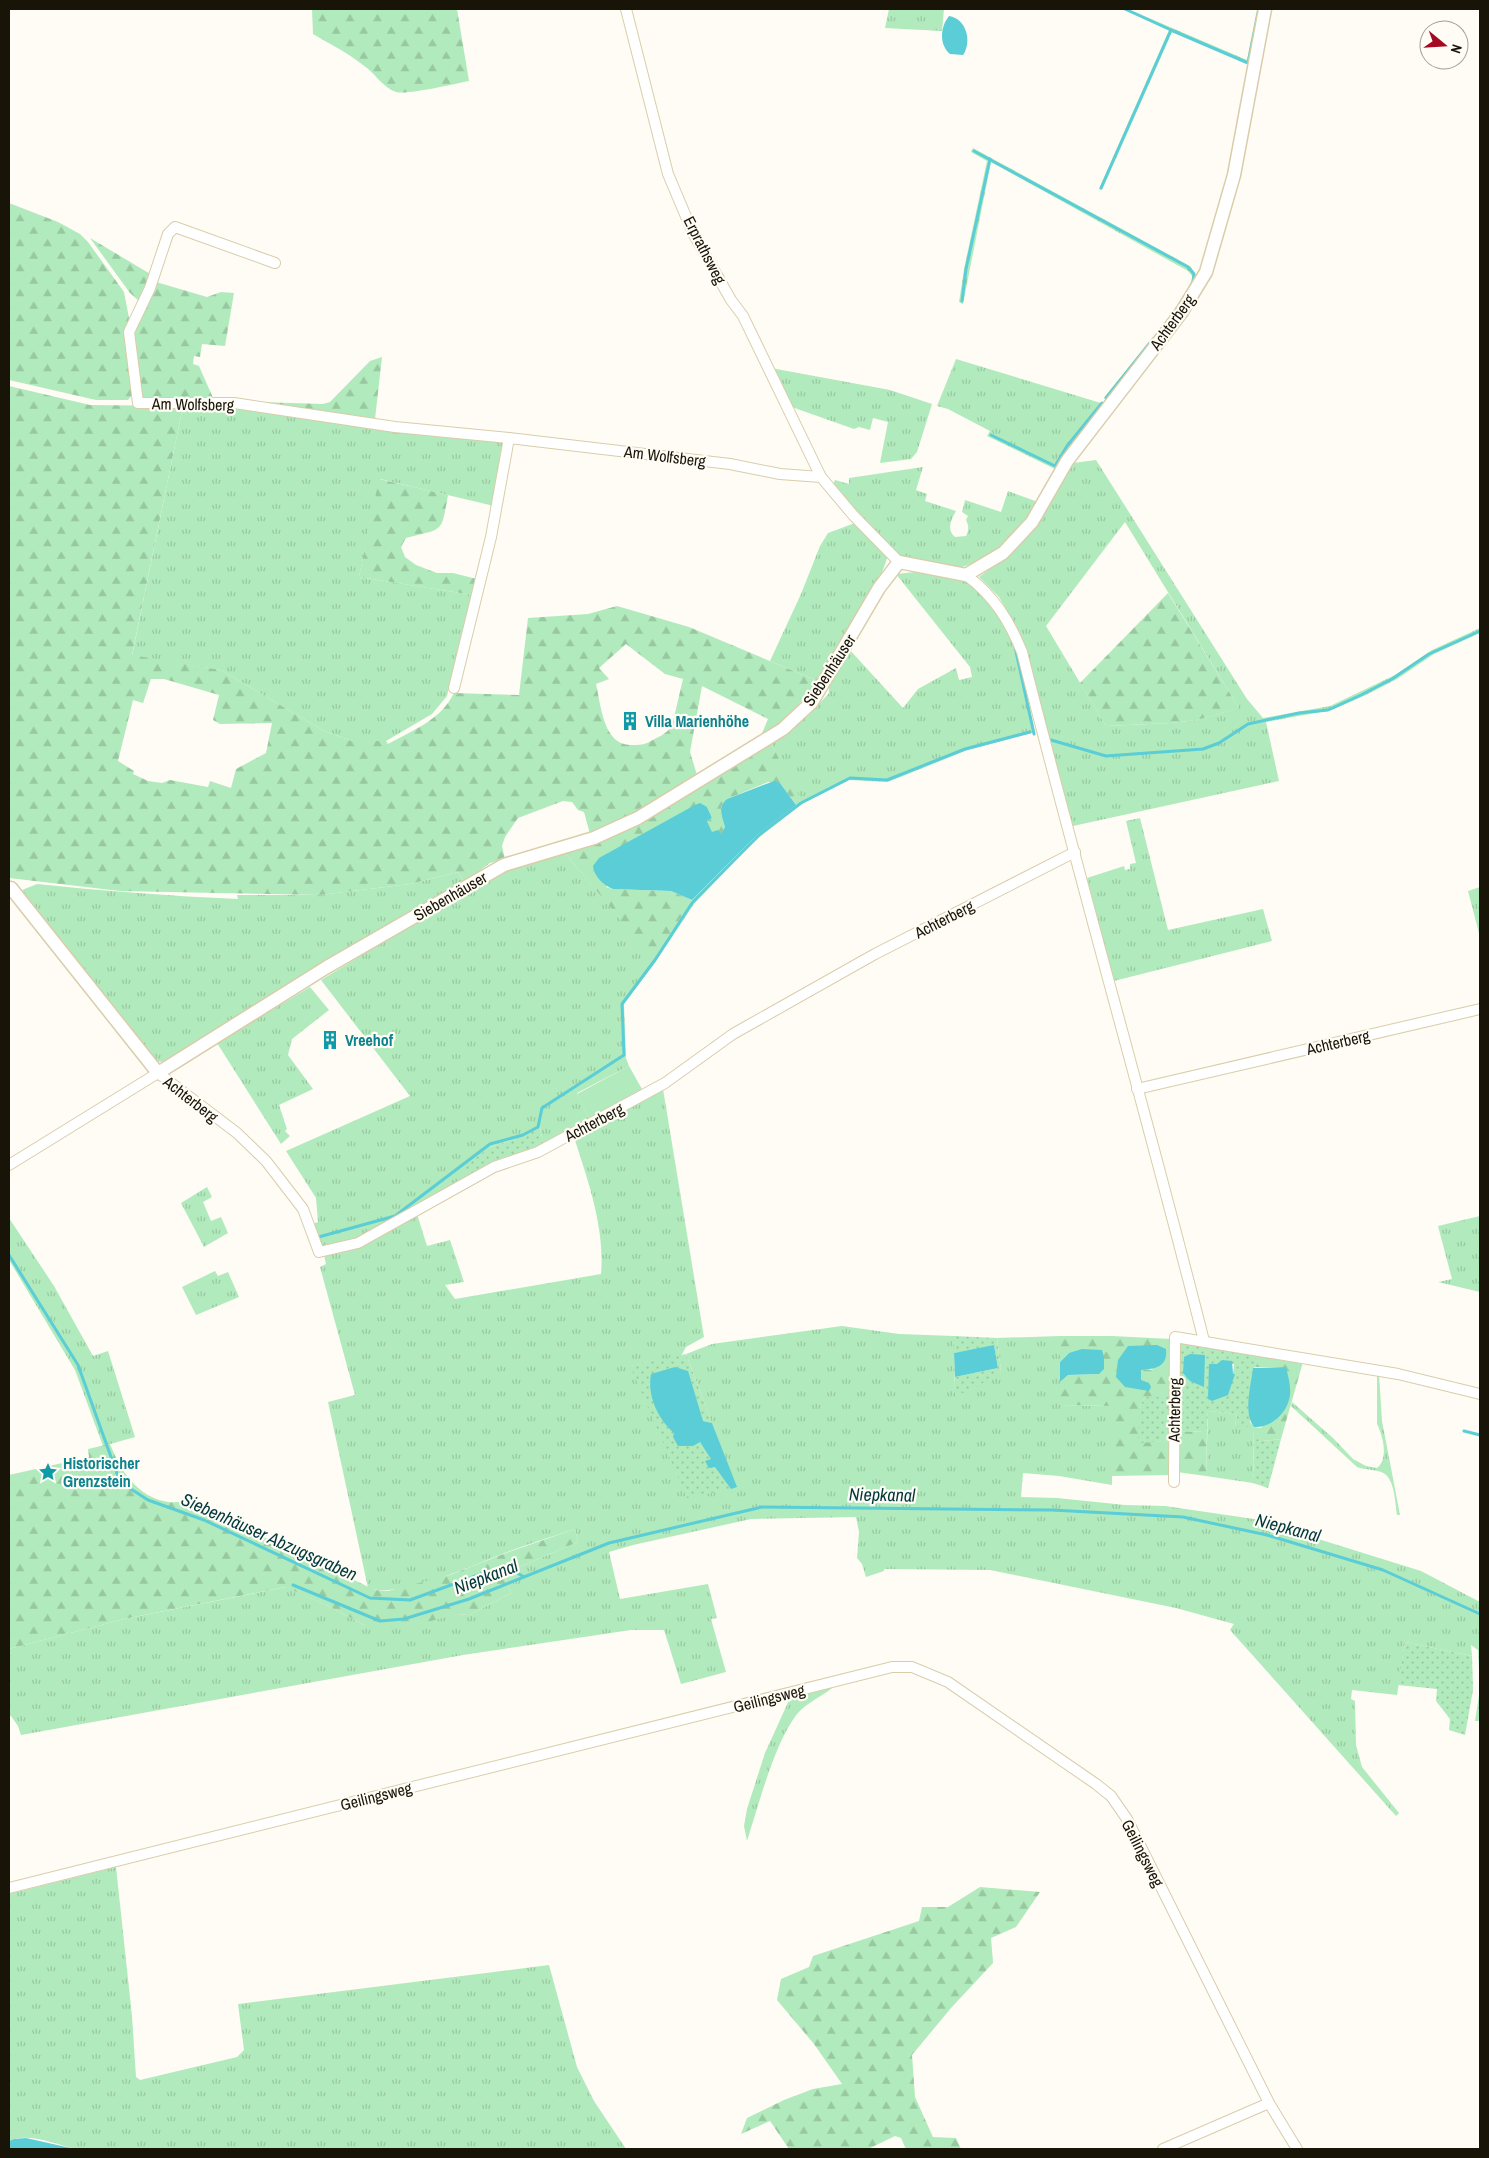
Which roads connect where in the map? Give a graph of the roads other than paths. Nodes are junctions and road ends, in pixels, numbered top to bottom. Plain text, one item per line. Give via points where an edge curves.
1 (626, 9) edge
2 (1265, 9) edge
3 (275, 263) dead end
4 (509, 438) junction
5 (821, 477) junction
6 (899, 562) junction
7 (966, 575) junction
8 (454, 688) dead end
9 (1075, 852) junction
10 (9, 888) edge
11 (1480, 1009) edge
12 (158, 1072) junction
13 (1137, 1089) junction
14 (9, 1165) edge
15 (1204, 1341) junction
16 (1480, 1394) edge
17 (1174, 1482) dead end
18 (9, 1888) edge
19 (1269, 2103) junction
20 (1163, 2149) edge
21 (1297, 2149) edge

1 - 5 street, Erprathsweg via 668,174 693,233 743,316
2 - 7 street, Achterberg via 1234,175 1206,272 1181,313 1067,461 1032,522 1002,553
3 - 4 street, Am Wolfsberg via 175,227 168,234 150,288 129,332 138,403 234,403 395,427
4 - 5 street, Am Wolfsberg
4 - 8 street via 492,537
5 - 6 street, Erprathsweg
6 - 7 street
6 - 12 street, Siebenhäuser via 879,588 812,702 783,729 638,818 594,838 504,865 327,967
7 - 9 street via 983,588 1012,626 1022,652
9 - 12 street, Achterberg via 866,959 733,1034 665,1083 538,1152 494,1167 358,1243 335,1250 319,1252 302,1210 266,1161 237,1133
9 - 13 street
10 - 12 street
11 - 13 street, Achterberg
12 - 14 street
13 - 15 street
15 - 16 street, Achterberg via 1398,1374
15 - 17 street, Achterberg via 1175,1337
18 - 19 street, Geilingsweg via 892,1667 912,1667 948,1682 1111,1796 1127,1819
19 - 20 street
19 - 21 street, Geilingsweg

